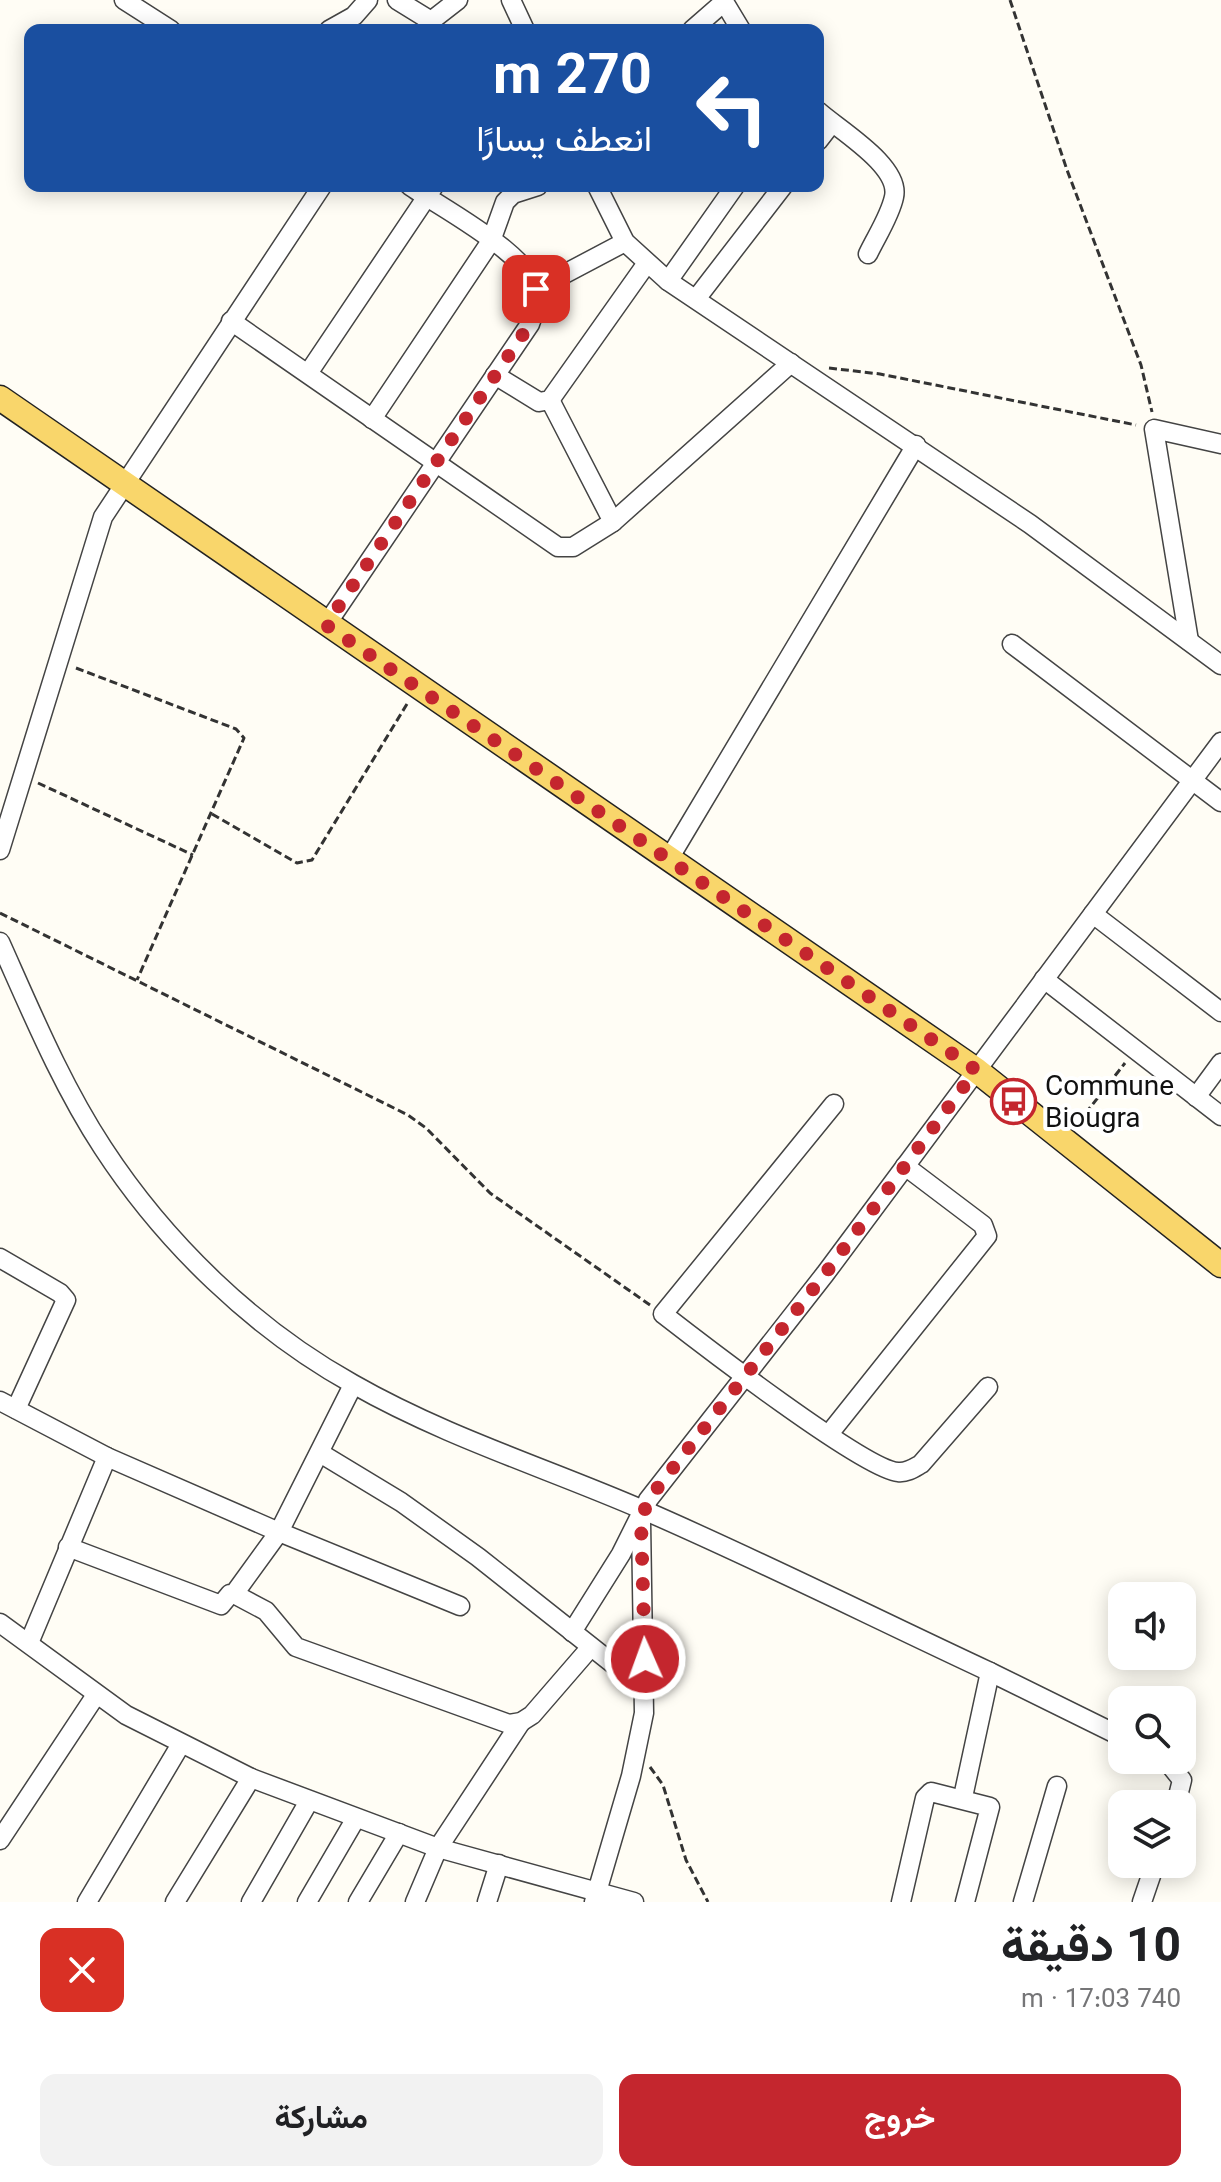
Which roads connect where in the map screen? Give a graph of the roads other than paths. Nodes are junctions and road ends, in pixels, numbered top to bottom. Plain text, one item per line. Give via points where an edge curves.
1 (124, 0) edge
2 (368, 0) edge
3 (397, 0) edge
4 (458, 0) edge
5 (511, 0) edge
6 (724, 1) edge
7 (162, 24) edge
8 (340, 24) edge
9 (427, 24) edge
10 (429, 24) edge
11 (522, 24) edge
12 (699, 24) edge
13 (737, 24) edge
14 (825, 117) edge
15 (318, 192) edge
16 (430, 192) edge
17 (519, 192) edge
18 (600, 192) edge
19 (731, 192) edge
20 (778, 192) edge
21 (491, 241) junction
22 (625, 242) junction
23 (868, 254) dead end
24 (647, 263) junction
25 (668, 281) junction
26 (536, 289) junction
27 (696, 299) junction
28 (231, 321) junction
29 (791, 363) junction
30 (309, 372) junction
31 (495, 375) junction
32 (0, 398) edge
33 (550, 400) junction
34 (372, 419) junction
35 (1221, 444) edge
36 (916, 445) junction
37 (434, 464) junction
38 (123, 484) junction
39 (613, 522) junction
40 (326, 625) junction
41 (1189, 641) junction
42 (1012, 644) dead end
43 (1221, 665) edge
44 (1221, 742) edge
45 (1192, 780) junction
46 (1221, 802) edge
47 (0, 850) edge
48 (670, 857) junction
49 (1093, 914) junction
50 (0, 942) edge
51 (1044, 979) junction
52 (1221, 1012) edge
53 (1221, 1063) edge
54 (976, 1070) junction
55 (1196, 1097) junction
56 (834, 1104) dead end
57 (1221, 1116) edge
58 (905, 1166) junction
59 (0, 1258) edge
60 (1221, 1265) edge
61 (746, 1376) junction
62 (353, 1385) junction
63 (988, 1387) dead end
64 (6, 1408) edge
65 (829, 1434) junction
66 (320, 1453) junction
67 (107, 1457) junction
68 (643, 1510) junction
69 (279, 1532) junction
70 (68, 1547) junction
71 (234, 1594) junction
72 (460, 1606) dead end
73 (0, 1623) edge
74 (572, 1632) junction
75 (29, 1643) junction
76 (590, 1648) junction
77 (990, 1672) junction
78 (646, 1690) junction
79 (96, 1695) junction
80 (521, 1722) junction
81 (1108, 1730) edge
82 (181, 1744) junction
83 (251, 1778) junction
84 (1057, 1786) dead end
85 (963, 1797) junction
86 (309, 1801) junction
87 (356, 1818) junction
88 (399, 1833) junction
89 (0, 1840) edge
90 (438, 1848) junction
91 (499, 1864) junction
92 (1150, 1878) edge
93 (596, 1897) edge
94 (87, 1902) edge
95 (175, 1902) edge
96 (251, 1902) edge
97 (307, 1902) edge
98 (358, 1902) edge
99 (415, 1902) edge
100 (487, 1902) edge
101 (634, 1902) edge
102 (901, 1902) edge
103 (965, 1902) edge
104 (1023, 1902) edge
105 (1142, 1902) edge

1 - 7 street
2 - 8 street
3 - 9 street
4 - 10 street
5 - 11 street
6 - 12 street
6 - 13 street
14 - 23 street via 893,178 895,196
15 - 28 street
16 - 21 street
16 - 30 street
17 - 21 street via 505,202
18 - 22 street
19 - 25 street
20 - 27 street
21 - 26 street via 513,257
21 - 34 street
22 - 24 street
22 - 26 street
24 - 25 street
24 - 33 street
25 - 27 street
26 - 31 street via 539,300 530,324
27 - 29 street
28 - 30 street
28 - 38 street
29 - 36 street
29 - 39 street
30 - 34 street
31 - 33 street via 539,402
31 - 37 street
32 - 38 main road
33 - 39 street
34 - 37 street
35 - 41 street via 1154,429
36 - 41 street
36 - 48 street
37 - 39 street via 558,547 573,547
37 - 40 street
38 - 40 main road
38 - 47 street via 97,533
40 - 48 main road
41 - 43 street
42 - 45 street
44 - 45 street
45 - 46 street
45 - 49 street
48 - 54 main road
49 - 51 street
49 - 52 street
50 - 62 street via 72,1095 133,1191 230,1294 286,1342
51 - 54 street
51 - 55 street
53 - 55 street
54 - 58 street
54 - 60 main road
55 - 57 street
56 - 61 street via 663,1314
58 - 61 street
58 - 65 street via 983,1225 987,1236
59 - 64 street via 66,1300
61 - 65 street
61 - 68 street
62 - 66 street
62 - 68 street
63 - 65 street via 910,1471 885,1468
64 - 67 street
66 - 69 street
66 - 74 street via 414,1511
67 - 69 street
67 - 70 street
68 - 74 street
68 - 77 street
68 - 78 street
69 - 71 street
69 - 72 street
70 - 71 street via 217,1606
70 - 75 street
71 - 80 street via 266,1611 303,1650 509,1724
73 - 75 street
74 - 76 street
75 - 79 street
76 - 78 street
76 - 80 street
77 - 81 street
77 - 85 street
78 - 93 street via 636,1755
79 - 82 street
79 - 89 street
80 - 90 street
82 - 83 street
82 - 94 street
83 - 86 street
83 - 95 street
84 - 104 street
85 - 102 street via 928,1793
85 - 103 street via 990,1807
86 - 87 street
86 - 96 street
87 - 88 street
87 - 97 street
88 - 90 street
88 - 98 street
90 - 91 street
90 - 99 street
91 - 93 street
91 - 100 street
92 - 105 street
93 - 101 street

